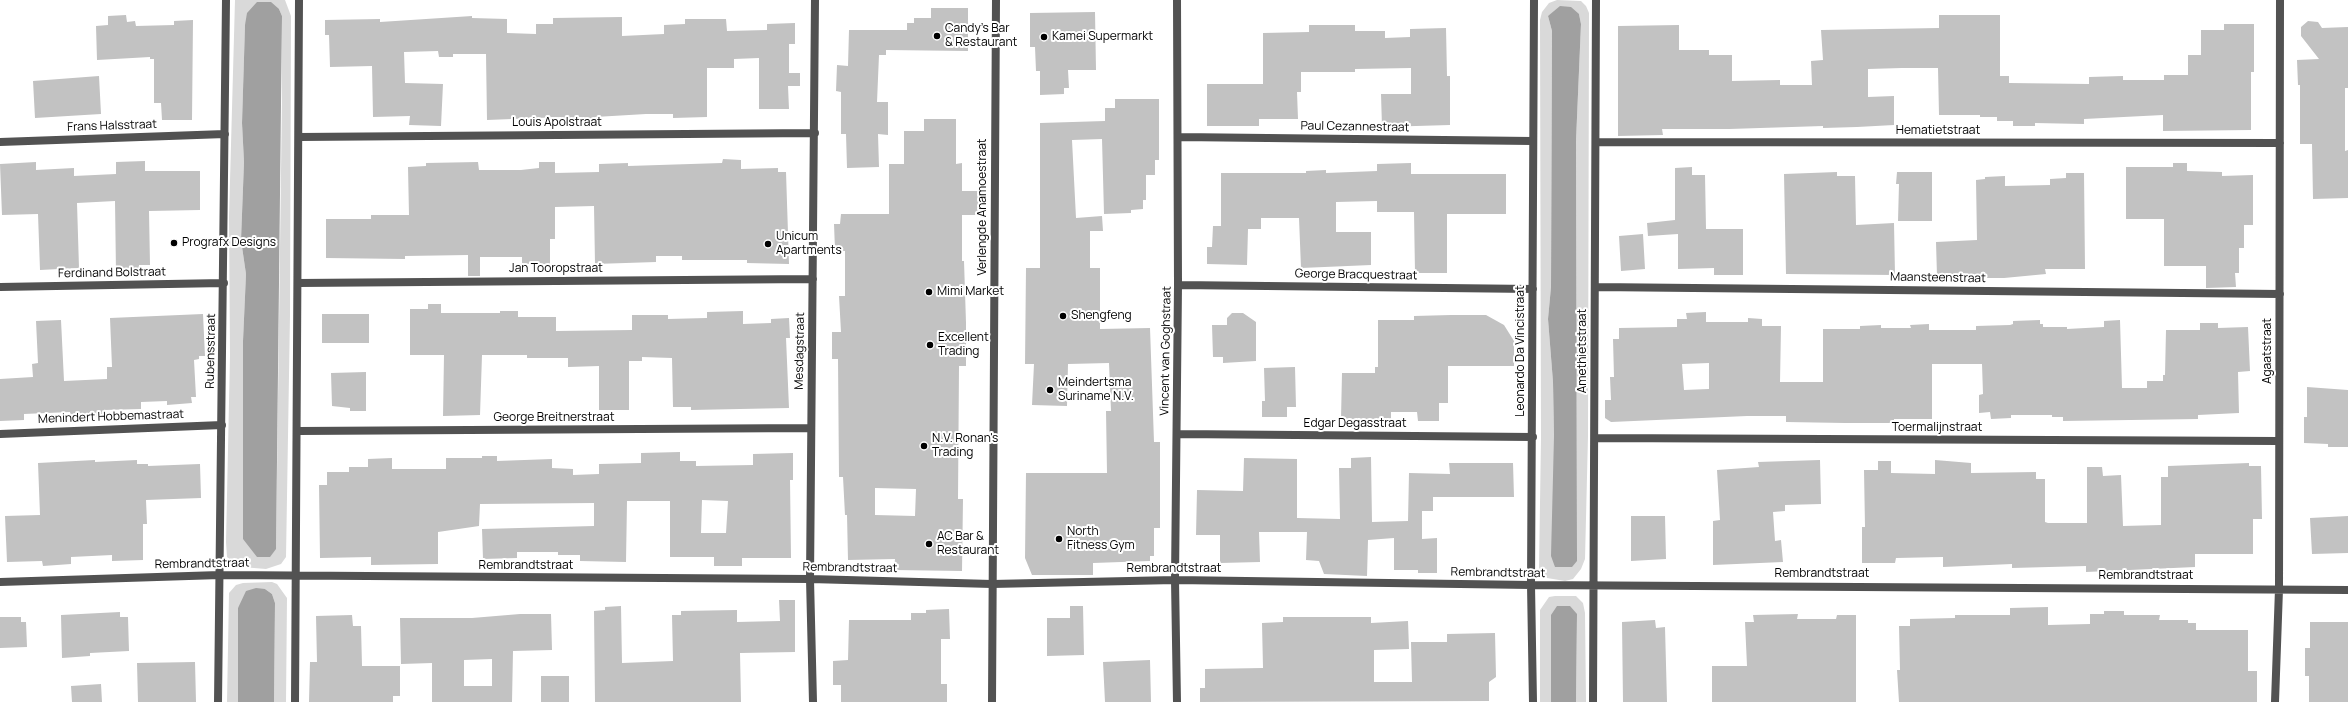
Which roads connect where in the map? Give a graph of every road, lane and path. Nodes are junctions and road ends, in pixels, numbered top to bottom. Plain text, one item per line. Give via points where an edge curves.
1 (226, 0) edge
2 (299, 0) edge
3 (815, 0) edge
4 (996, 0) edge
5 (1177, 0) edge
6 (1534, 0) edge
7 (1596, 0) edge
8 (2280, 0) edge
9 (815, 133) junction
10 (225, 134) junction
11 (299, 137) junction
12 (1178, 137) junction
13 (1532, 141) junction
14 (0, 142) edge
15 (1596, 142) junction
16 (2280, 143) junction
17 (813, 279) junction
18 (224, 283) junction
19 (298, 283) junction
20 (1178, 285) junction
21 (1596, 286) junction
22 (0, 287) edge
23 (1533, 289) junction
24 (2280, 294) junction
25 (222, 425) junction
26 (812, 428) junction
27 (298, 431) junction
28 (0, 434) edge
29 (1177, 434) junction
30 (1533, 438) junction
31 (1595, 438) junction
32 (2279, 441) junction
33 (220, 575) junction
34 (295, 577) junction
35 (810, 579) junction
36 (1175, 580) junction
37 (0, 582) edge
38 (992, 584) junction
39 (1531, 585) junction
40 (1593, 585) junction
41 (2279, 589) junction
42 (2348, 590) edge
43 (218, 702) edge
44 (295, 702) edge
45 (812, 702) edge
46 (992, 702) edge
47 (1177, 702) edge
48 (1533, 702) edge
49 (1593, 702) edge
50 (2275, 702) edge

1 - 10 street, Rubensstraat
2 - 11 street
3 - 9 street, Mesdagstraat
4 - 38 street, Verlengde Anamoestraat
5 - 12 street, Vincent van Goghstraat
6 - 13 street, Leonardo Da Vincistraat
7 - 15 street, Amethietstraat
8 - 16 street, Agaatstraat
9 - 11 street, Louis Apolstraat
9 - 17 street, Mesdagstraat
10 - 14 street, Frans Halsstraat
10 - 18 street, Rubensstraat
11 - 19 street
12 - 13 street, Paul Cezannestraat
12 - 20 street, Vincent van Goghstraat
13 - 23 street, Leonardo Da Vincistraat
15 - 16 street, Hematietstraat
15 - 21 street, Amethietstraat
16 - 24 street, Agaatstraat
17 - 19 street, Jan Tooropstraat
17 - 26 street, Mesdagstraat
18 - 22 street, Ferdinand Bolstraat
18 - 25 street, Rubensstraat
19 - 27 street
20 - 23 street, George Bracquestraat
20 - 29 street, Vincent van Goghstraat
21 - 24 street, Maansteenstraat
21 - 31 street, Amethietstraat
23 - 30 street, Leonardo Da Vincistraat
24 - 32 street, Agaatstraat
25 - 28 street, Menindert Hobbemastraat
25 - 33 street, Rubensstraat
26 - 27 street, George Breitnerstraat
26 - 35 street, Mesdagstraat
27 - 34 street
29 - 30 street, Edgar Degasstraat
29 - 36 street, Vincent van Goghstraat
30 - 39 street, Leonardo Da Vincistraat
31 - 32 street, Toermalijnstraat
31 - 40 street, Amethietstraat
32 - 41 street, Agaatstraat
33 - 34 street, Rembrandtstraat
33 - 37 street, Rembrandtstraat
33 - 43 street, Rubensstraat
34 - 35 street, Rembrandtstraat
34 - 44 street
35 - 38 street, Rembrandtstraat
35 - 45 street, Mesdagstraat
36 - 38 street, Rembrandtstraat
36 - 39 street, Rembrandtstraat
36 - 47 street, Vincent van Goghstraat
38 - 46 street, Verlengde Anamoestraat
39 - 40 street, Rembrandtstraat
39 - 48 street, Leonardo Da Vincistraat
40 - 41 street, Rembrandtstraat
40 - 49 street, Amethietstraat
41 - 42 street, Rembrandtstraat
41 - 50 street, Agaatstraat

